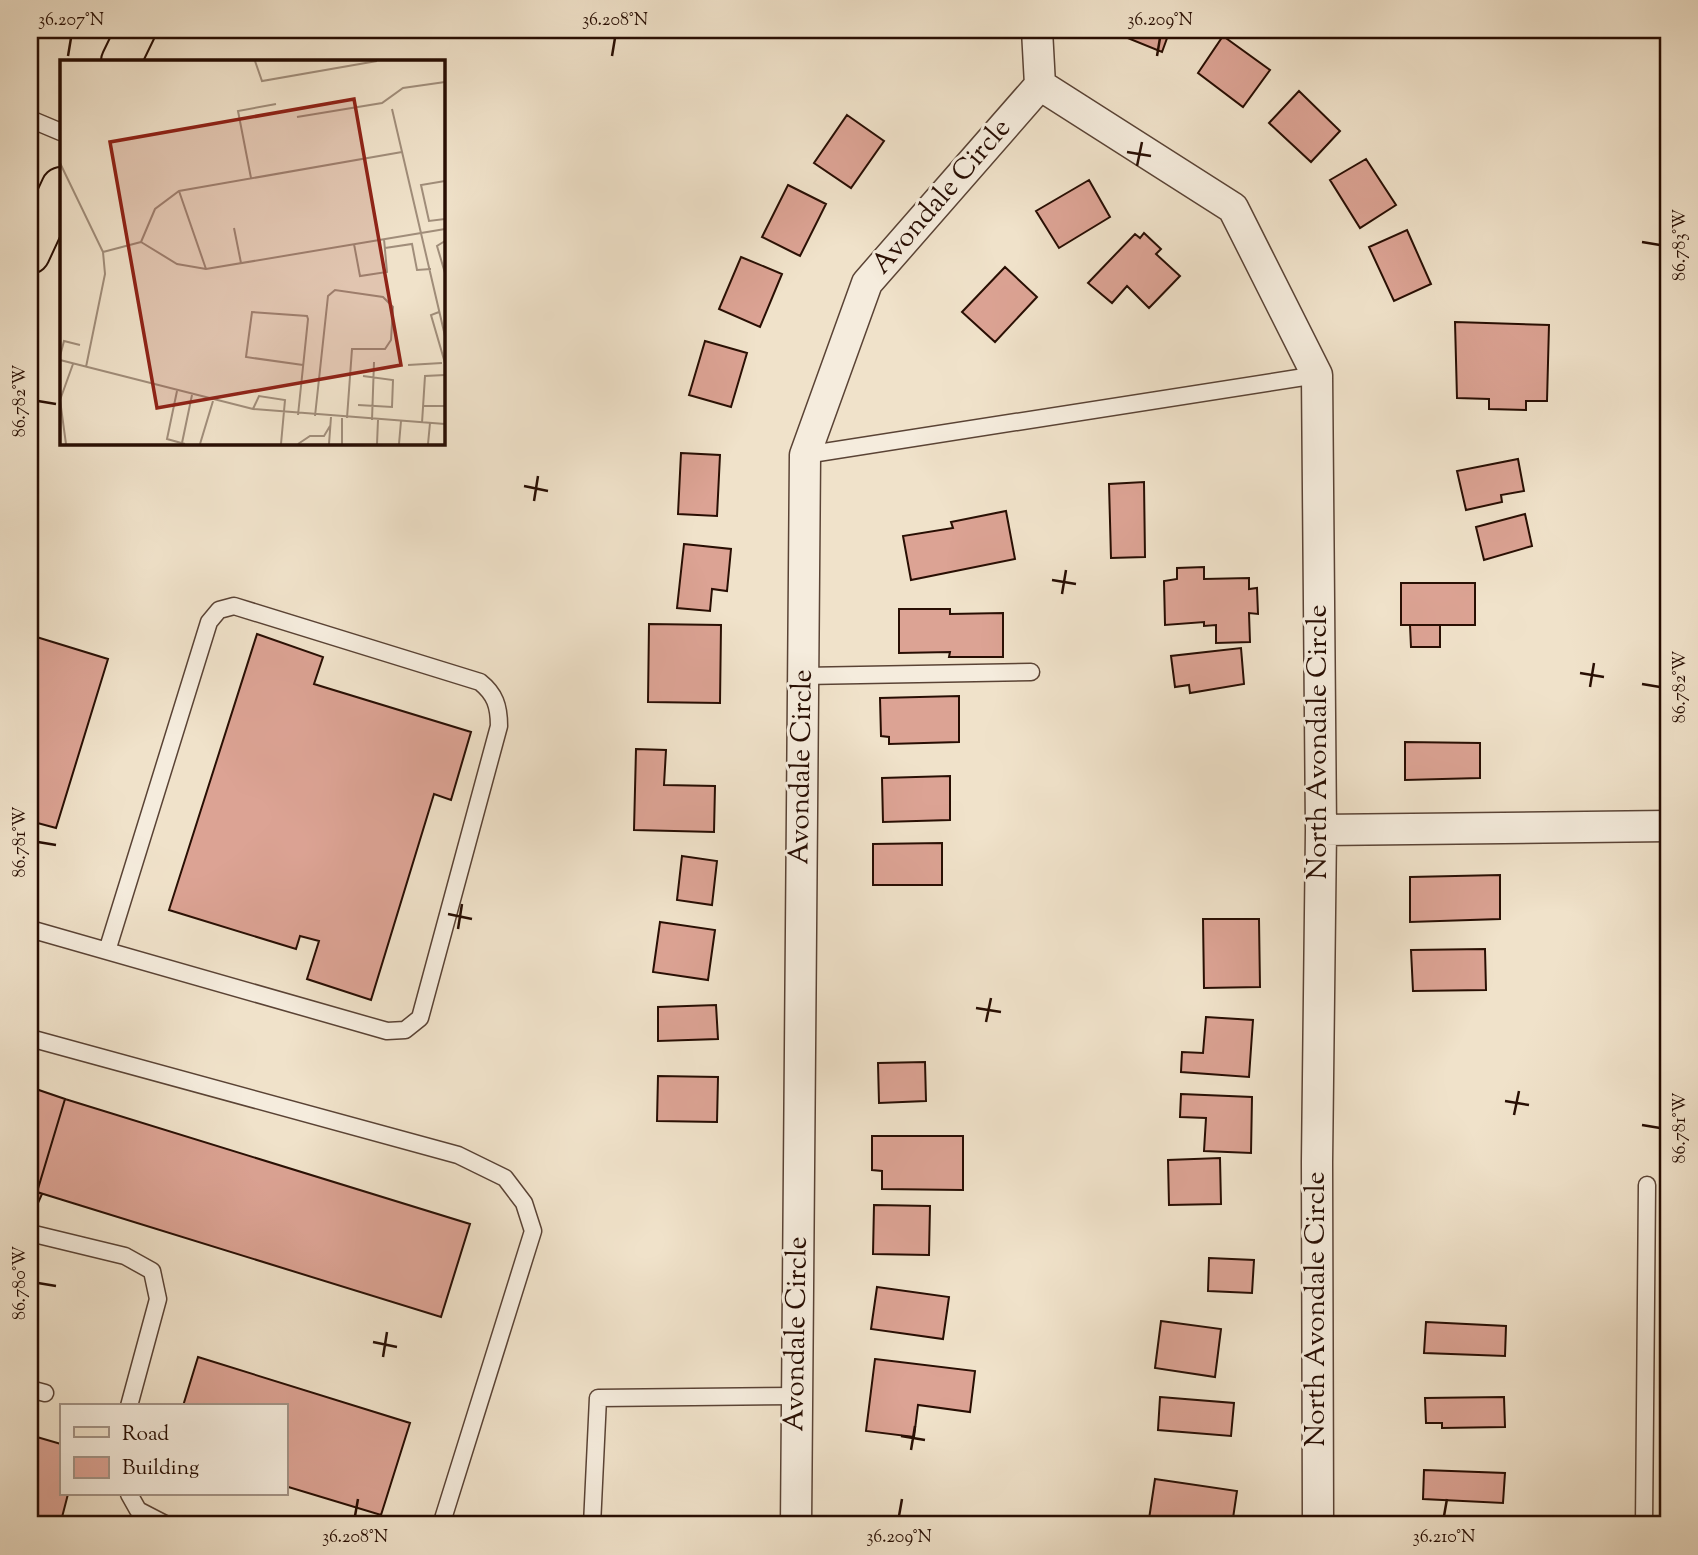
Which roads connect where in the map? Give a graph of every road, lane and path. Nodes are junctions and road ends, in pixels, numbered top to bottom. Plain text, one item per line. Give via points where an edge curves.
1 (135, 30) edge
2 (1037, 30) edge
3 (121, 60) edge
4 (1040, 85) junction
5 (30, 119) edge
6 (60, 132) edge
7 (60, 189) edge
8 (34, 236) edge
9 (1317, 375) junction
10 (805, 455) junction
11 (1031, 672) dead end
12 (803, 676) junction
13 (1668, 826) edge
14 (1321, 830) junction
15 (30, 929) edge
16 (107, 951) junction
17 (30, 1038) edge
18 (1647, 1185) dead end
19 (30, 1233) edge
20 (797, 1396) junction
21 (130, 1404) edge
22 (130, 1496) edge
23 (167, 1525) edge
24 (439, 1525) edge
25 (592, 1525) edge
26 (796, 1525) edge
27 (1318, 1525) edge
28 (1644, 1525) edge

1 - 3 main road
2 - 4 street
4 - 9 street, North Avondale Circle via 1233,208
4 - 10 street, Avondale Circle via 867,283
5 - 6 lane
7 - 8 main road
9 - 10 lane
9 - 14 street, North Avondale Circle
10 - 12 street, Avondale Circle
11 - 12 lane
12 - 20 street, Avondale Circle
13 - 14 street
14 - 27 street, North Avondale Circle
15 - 16 lane
16 - 16 lane via 387,1031 405,1030 420,1018 499,726 492,692 480,682 234,606 219,610 209,622
17 - 24 lane via 458,1155 505,1178 524,1203 533,1231
18 - 28 lane
19 - 21 lane via 125,1256 152,1271 158,1299
20 - 25 lane via 598,1398
20 - 26 street, Avondale Circle
22 - 23 lane via 138,1510

